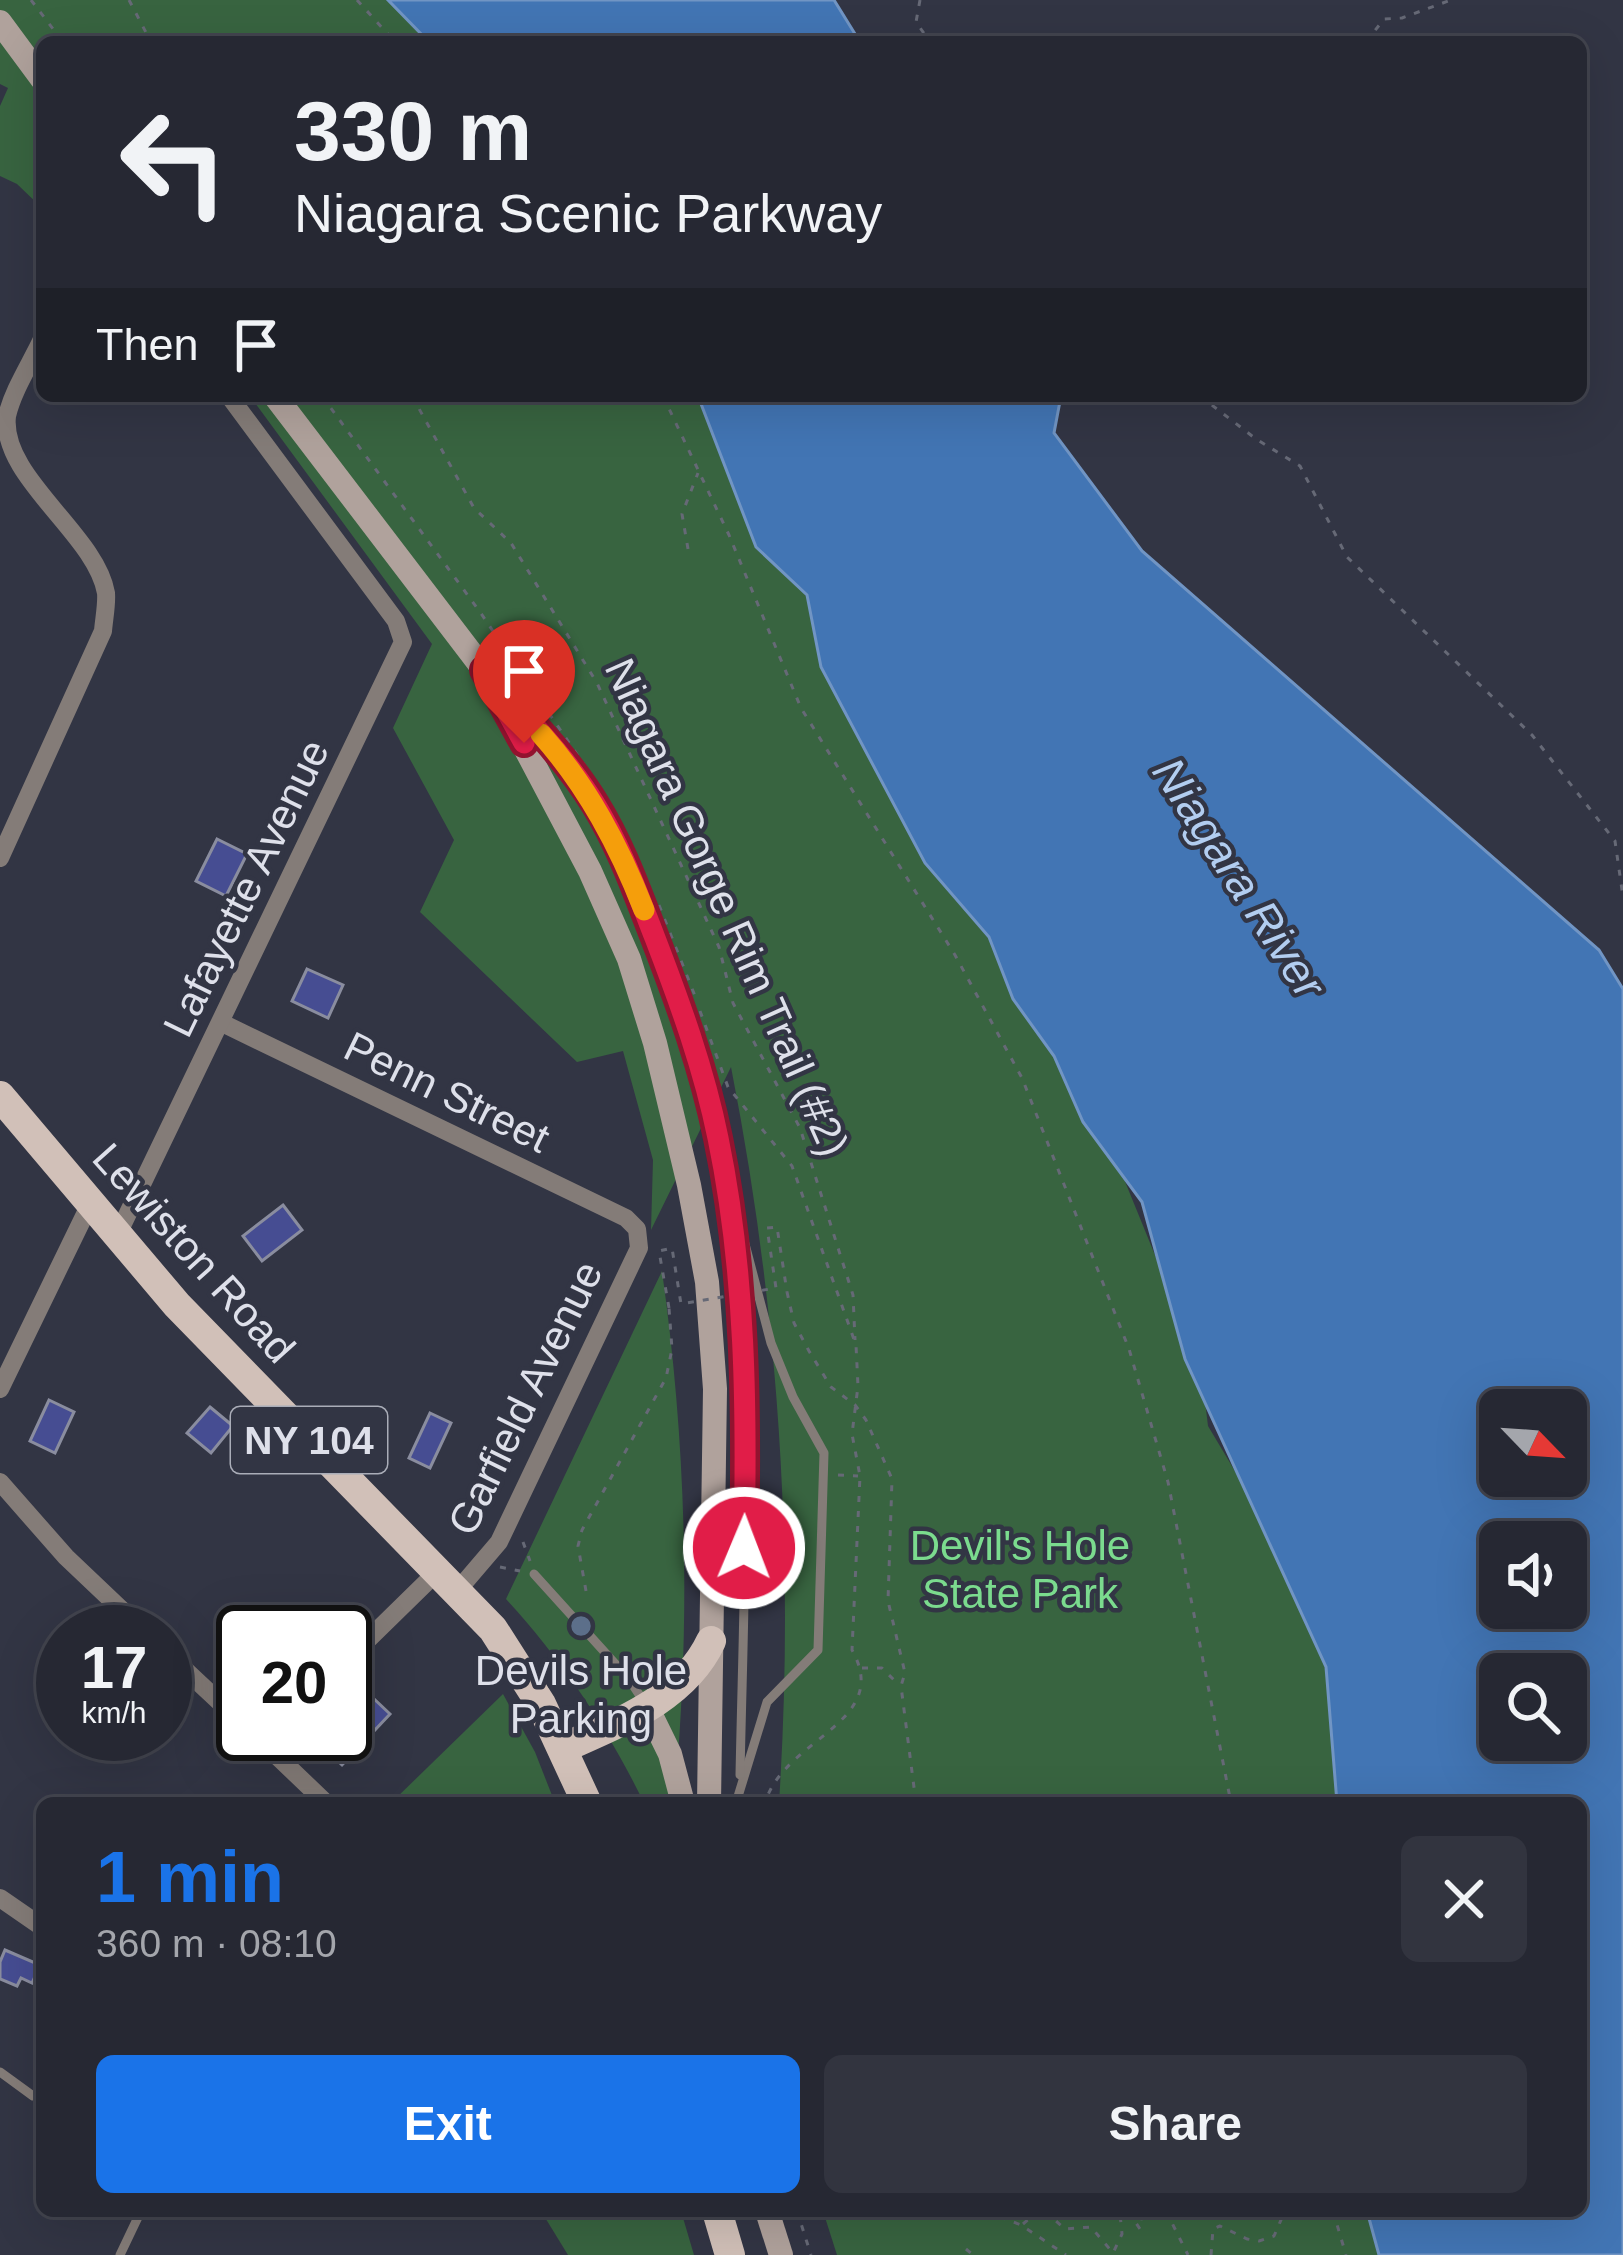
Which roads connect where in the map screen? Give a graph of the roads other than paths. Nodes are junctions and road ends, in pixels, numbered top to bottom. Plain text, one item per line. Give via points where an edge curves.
1 (0, 22) edge
2 (36, 71) edge
3 (36, 353) edge
4 (234, 402) edge
5 (280, 402) edge
6 (484, 670) junction
7 (0, 858) edge
8 (222, 1023) junction
9 (0, 1096) edge
10 (718, 1137) junction
11 (90, 1204) junction
12 (637, 1229) joint
13 (117, 1236) junction
14 (0, 1389) edge
15 (0, 1482) edge
16 (534, 1574) road end
17 (448, 1580) junction
18 (117, 1605) edge
19 (372, 1641) edge
20 (711, 1641) junction
21 (192, 1676) edge
22 (216, 1699) edge
23 (647, 1707) junction
24 (563, 1748) junction
25 (286, 1761) edge
26 (740, 1786) junction
27 (320, 1797) edge
28 (584, 1797) edge
29 (681, 1797) edge
30 (709, 1797) edge
31 (737, 1797) edge
32 (0, 1898) edge
33 (36, 1923) edge
34 (0, 2072) edge
35 (33, 2096) dead end
36 (138, 2217) edge
37 (719, 2217) edge
38 (769, 2217) edge
39 (119, 2255) edge
40 (730, 2255) edge
41 (781, 2255) edge

1 - 2 main road
3 - 7 street via 6,440 106,592 103,631
4 - 8 street, Lafayette Avenue via 404,642
5 - 6 main road
6 - 10 lane via 594,803 626,864 684,1012
6 - 20 main road via 628,959 689,1185 715,1389
8 - 12 street, Penn Street
8 - 13 street, Lafayette Avenue
9 - 11 main road, Lewiston Road / NY 104
10 - 26 lane via 747,1405
10 - 26 lane via 770,1343 824,1453 825,1474 818,1650 767,1702
11 - 13 main road, Lewiston Road / NY 104
11 - 14 street
12 - 17 street, Garfield Avenue via 639,1249 512,1512 483,1564
13 - 17 main road, Lewiston Road / NY 104
15 - 18 street
16 - 23 lane
17 - 19 street, Garfield Avenue
17 - 24 main road, Lewiston Road / NY 104 via 511,1654
20 - 23 main road via 695,1669
20 - 30 main road
21 - 22 street
23 - 24 main road
23 - 29 main road
24 - 28 main road, Lewiston Road / NY 104
25 - 27 street
26 - 31 lane
32 - 33 street
34 - 35 lane
36 - 39 lane
37 - 40 main road
38 - 41 main road

